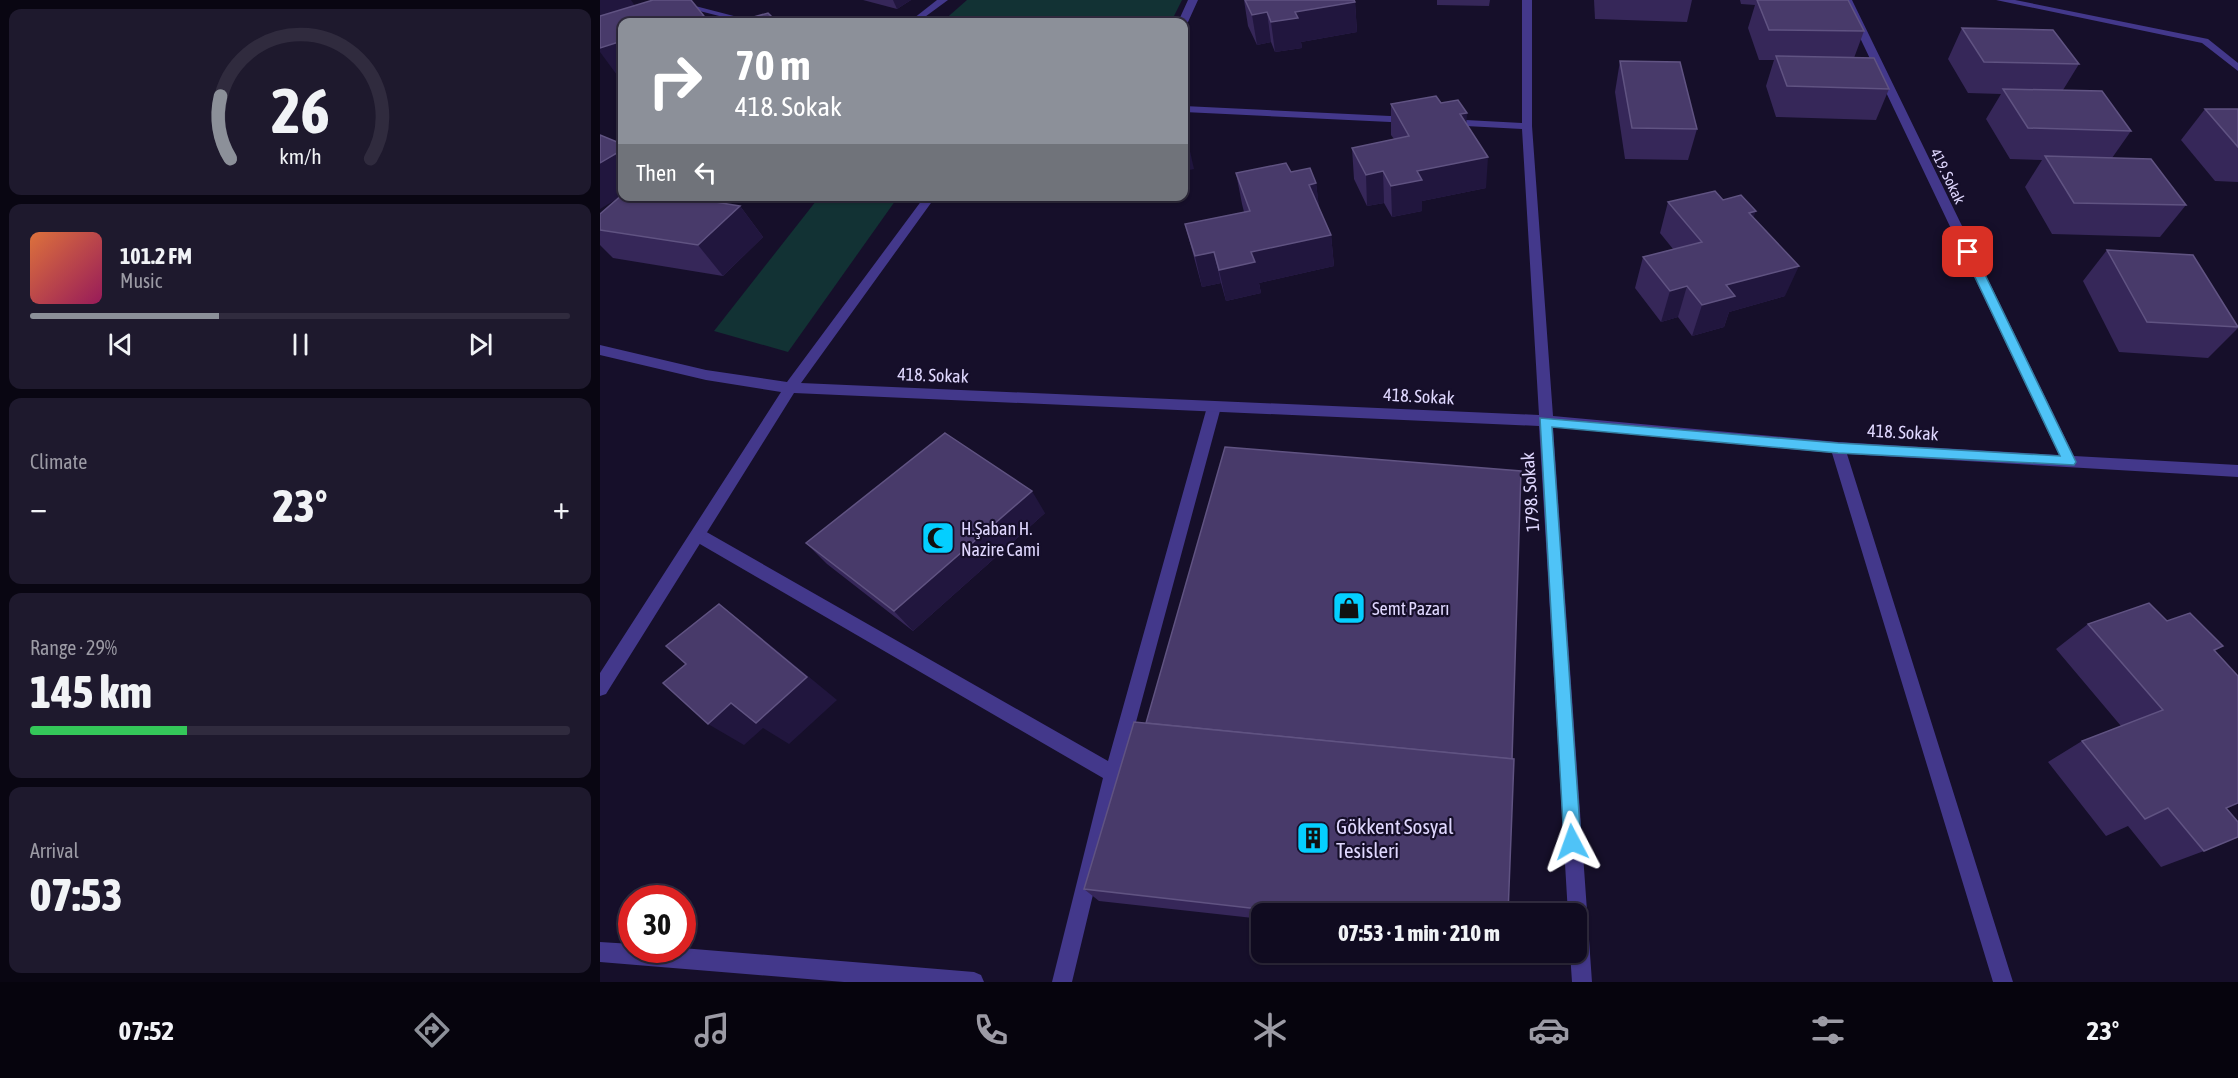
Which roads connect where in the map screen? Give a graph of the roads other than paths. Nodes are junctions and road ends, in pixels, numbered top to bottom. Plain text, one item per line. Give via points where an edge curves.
1 (661, 0) edge
2 (943, 0) edge
3 (1193, 0) edge
4 (1527, 0) edge
5 (1847, 0) edge
6 (2001, 0) edge
7 (735, 18) edge
8 (918, 18) edge
9 (1185, 18) edge
10 (2238, 68) edge
11 (1188, 109) edge
12 (1527, 126) junction
13 (927, 201) edge
14 (600, 350) edge
15 (790, 388) junction
16 (1214, 407) junction
17 (1545, 421) junction
18 (1838, 448) junction
19 (2069, 462) junction
20 (2238, 471) edge
21 (698, 535) junction
22 (600, 688) edge
23 (1113, 774) junction
24 (600, 952) edge
25 (974, 982) edge
26 (1062, 982) edge
27 (1582, 982) edge
28 (2003, 982) edge

1 - 7 street
2 - 8 street
3 - 9 street
4 - 12 street, 1798. Sokak
5 - 19 street, 419. Sokak
6 - 10 street via 2205,41
11 - 12 street
12 - 17 street, 1798. Sokak
13 - 15 street
14 - 15 street, 418. Sokak via 706,375
15 - 16 street, 418. Sokak
15 - 21 street
16 - 17 street, 418. Sokak
16 - 23 street
17 - 18 street, 418. Sokak
17 - 27 street, 1798. Sokak
18 - 19 street, 418. Sokak
18 - 28 street
19 - 20 street, 418. Sokak
21 - 22 street
21 - 23 street
23 - 26 street
24 - 25 street

